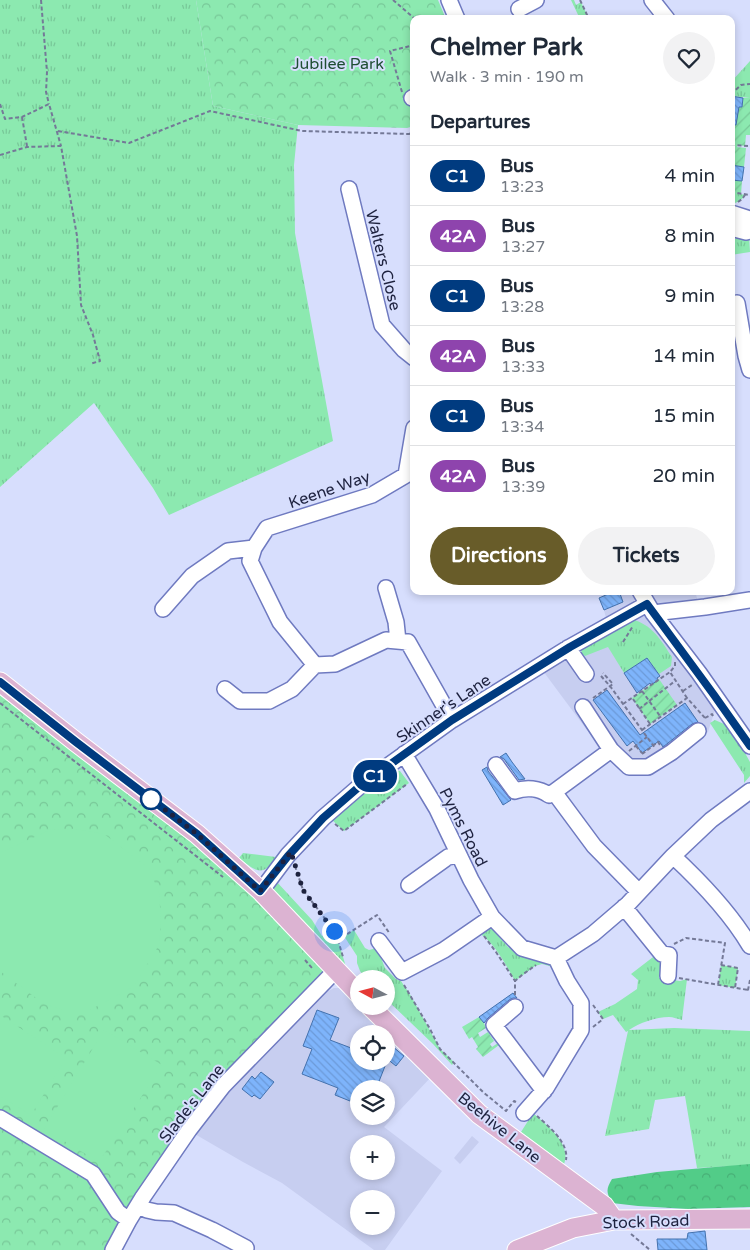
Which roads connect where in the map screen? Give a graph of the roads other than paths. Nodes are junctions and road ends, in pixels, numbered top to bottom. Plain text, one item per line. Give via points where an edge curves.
1 (449, 0) edge
2 (536, 0) edge
3 (652, 0) edge
4 (519, 9) dead end
5 (455, 15) edge
6 (664, 15) edge
7 (349, 189) dead end
8 (744, 212) edge
9 (735, 229) edge
10 (737, 303) dead end
11 (410, 355) edge
12 (750, 370) edge
13 (410, 478) edge
14 (254, 548) junction
15 (386, 588) dead end
16 (750, 600) edge
17 (647, 603) edge
18 (163, 609) dead end
19 (398, 641) junction
20 (568, 648) junction
21 (314, 665) junction
22 (593, 675) road end
23 (0, 682) edge
24 (225, 688) dead end
25 (583, 708) road end
26 (452, 720) junction
27 (702, 724) road end
28 (750, 746) edge
29 (611, 750) junction
30 (404, 754) junction
31 (496, 765) dead end
32 (750, 791) edge
33 (554, 792) junction
34 (459, 855) junction
35 (673, 856) junction
36 (409, 885) dead end
37 (260, 891) junction
38 (639, 892) junction
39 (624, 907) junction
40 (492, 917) junction
41 (378, 941) road end
42 (749, 941) edge
43 (557, 961) junction
44 (336, 970) junction
45 (668, 976) road end
46 (350, 985) edge
47 (515, 1007) road end
48 (379, 1015) edge
49 (544, 1090) junction
50 (525, 1111) road end
51 (0, 1118) edge
52 (138, 1206) junction
53 (750, 1219) edge
54 (129, 1220) junction
55 (614, 1220) junction
56 (246, 1248) dead end
57 (113, 1250) edge
58 (517, 1250) edge

1 - 5 street
2 - 4 street
3 - 6 street
7 - 11 street, Walters Close via 382,325
8 - 9 street via 746,232
10 - 12 street
13 - 14 street, Keene Way via 372,495 267,528
14 - 18 street via 228,551 192,576
14 - 21 street via 250,561 280,622
15 - 19 street
16 - 17 street via 706,607
17 - 20 street, Skinner's Lane
17 - 28 street
19 - 21 street via 386,640 335,664
19 - 26 street via 408,642
20 - 22 street
20 - 26 street, Skinner's Lane
21 - 24 street via 292,689 269,701 240,702
23 - 37 main road via 197,834
25 - 29 street
26 - 30 street, Skinner's Lane
27 - 29 street via 658,752 648,768 630,767
29 - 33 street
30 - 34 street, Pyms Road
30 - 37 street, Skinner's Lane via 326,815
31 - 33 street via 515,791 536,789 549,796
32 - 35 street via 711,820
33 - 38 street via 594,846
34 - 36 street via 448,857
34 - 40 street, Pyms Road
35 - 38 street
35 - 42 street via 712,895
37 - 44 main road
38 - 39 street
39 - 43 street
39 - 45 street via 662,954 670,950
40 - 41 street via 444,950 402,972
40 - 43 street, Pyms Road via 522,948
43 - 49 street via 581,1003 581,1030
44 - 46 main road
44 - 52 street, Slade's Lane via 222,1086
47 - 49 street via 494,1025
48 - 55 main road, Beehive Lane via 480,1114 604,1206
49 - 50 street
51 - 54 street via 93,1174 118,1212
52 - 54 street, Slade's Lane
52 - 56 street via 174,1213
53 - 55 main road, Stock Road
54 - 57 street, Slade's Lane
55 - 58 main road, Stock Road via 573,1228

